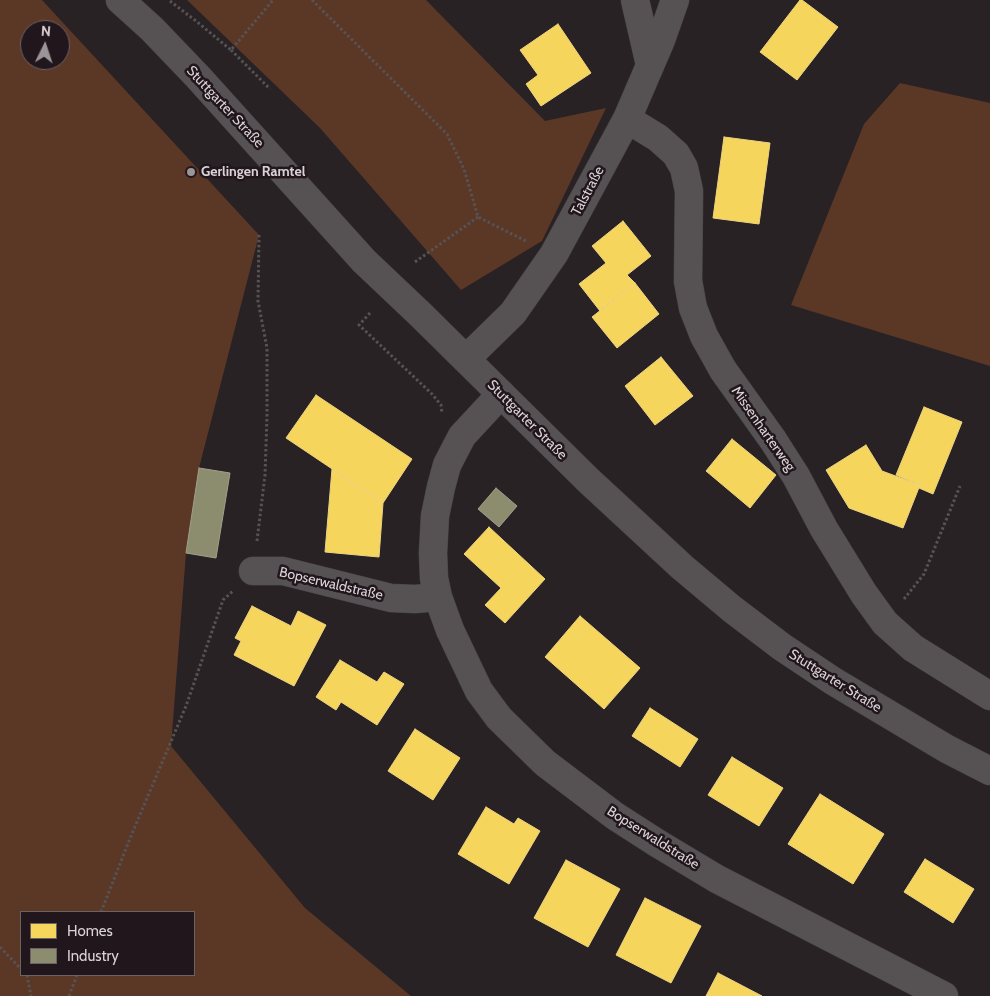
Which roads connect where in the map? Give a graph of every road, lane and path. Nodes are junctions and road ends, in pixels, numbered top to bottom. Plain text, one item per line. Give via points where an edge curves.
1 (120, 0) edge
2 (168, 0) edge
3 (274, 0) edge
4 (312, 0) edge
5 (636, 0) edge
6 (674, 0) edge
7 (231, 50) junction
8 (650, 64) junction
9 (270, 89) dead end
10 (627, 119) junction
11 (478, 216) junction
12 (259, 235) dead end
13 (554, 254) junction
14 (415, 262) dead end
15 (370, 313) dead end
16 (466, 359) junction
17 (501, 394) junction
18 (462, 436) junction
19 (960, 486) dead end
20 (253, 571) junction
21 (438, 597) junction
22 (885, 623) junction
23 (990, 696) edge
24 (990, 771) edge
25 (102, 911) edge
26 (0, 947) edge
27 (20, 968) edge
28 (27, 976) edge
29 (78, 976) edge
30 (30, 996) edge
31 (69, 996) edge
32 (944, 996) edge

1 - 16 street, Stuttgarter Straße via 198,77 364,261
2 - 7 path
3 - 7 path
4 - 11 path via 447,134 464,169
5 - 8 street
6 - 8 street, Talstraße
7 - 9 path
8 - 10 street, Talstraße
10 - 13 street, Talstraße
10 - 22 street, Missenharterweg via 658,138 676,154 684,168 688,191 688,281 693,308 704,336 723,370 796,476 824,529
11 - 13 path
11 - 14 path
12 - 20 path via 258,301 267,348 267,416 265,475
13 - 16 street, Talstraße via 512,313
15 - 18 path via 359,325 432,394 441,405 443,420
16 - 17 street, Stuttgarter Straße
17 - 18 street, Bopserwaldstraße
17 - 24 street, Stuttgarter Straße via 627,517 732,609 833,681
18 - 21 street, Bopserwaldstraße via 447,465 435,516 433,553
19 - 22 path via 924,574
20 - 21 street, Bopserwaldstraße via 283,571 391,598
20 - 25 path via 223,600 186,706
21 - 32 street, Bopserwaldstraße via 479,690 499,718 545,763 615,816 717,879
22 - 23 street, Missenharterweg via 913,648
26 - 27 path
28 - 30 path
29 - 31 path

